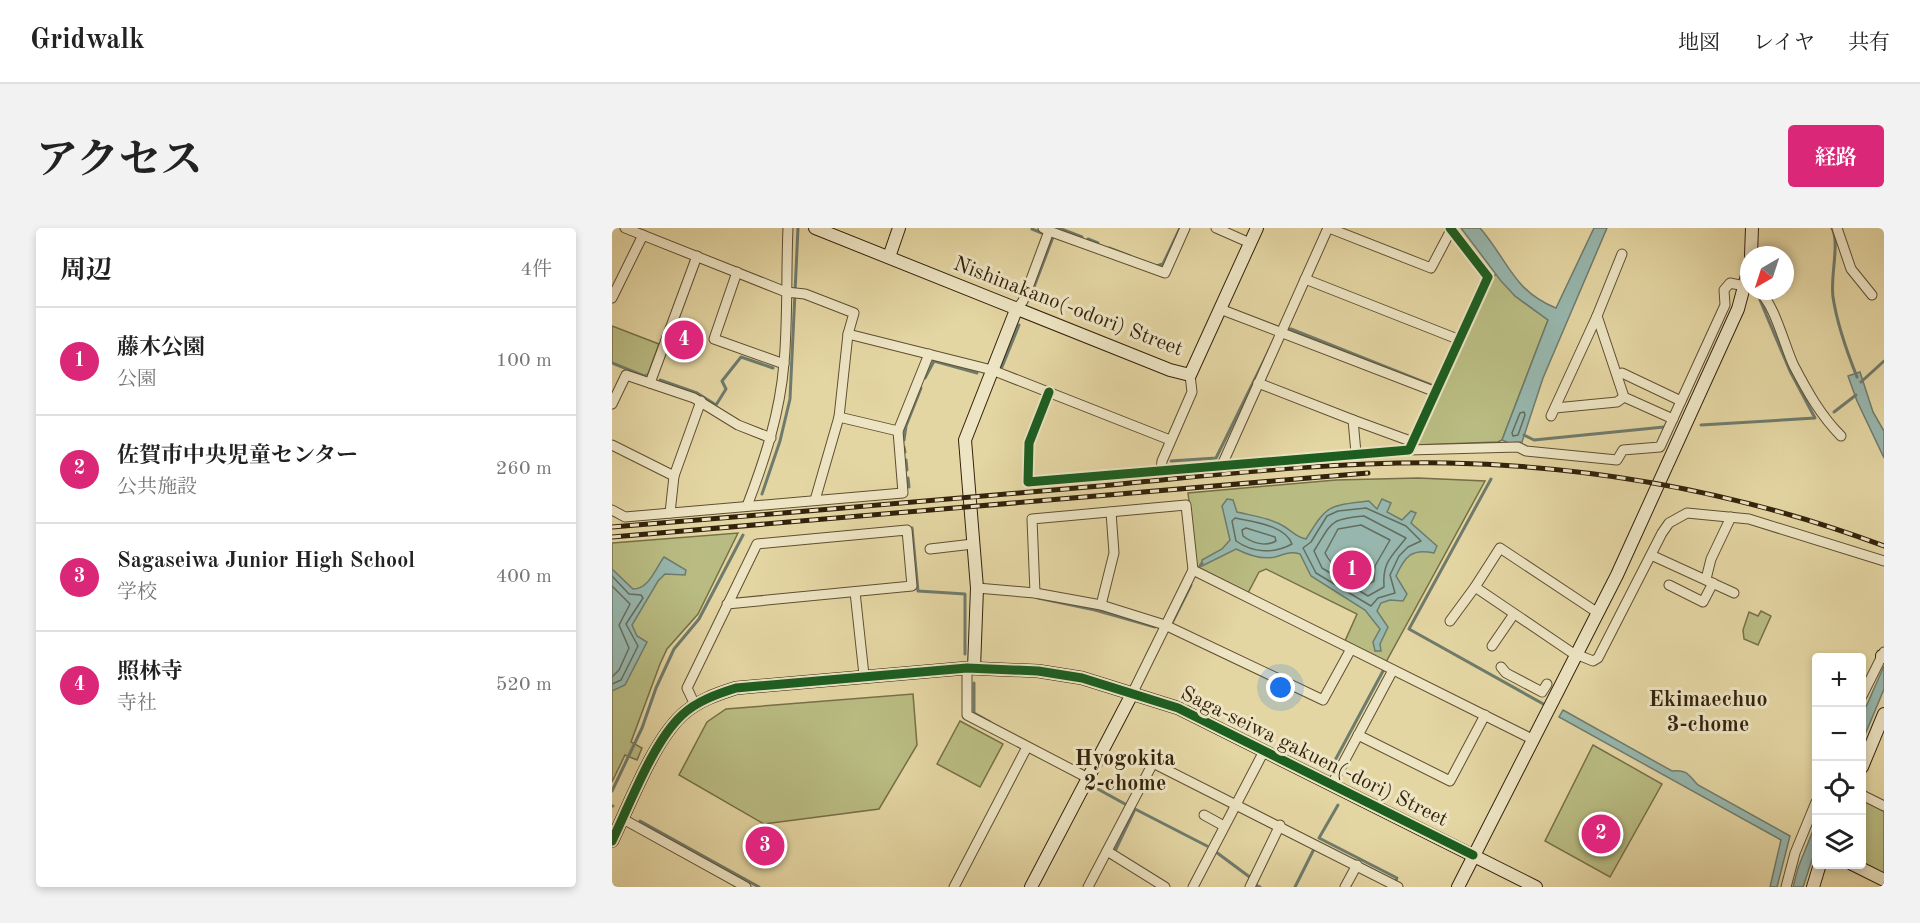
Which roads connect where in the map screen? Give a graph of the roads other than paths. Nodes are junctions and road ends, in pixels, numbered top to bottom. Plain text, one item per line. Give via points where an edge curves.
1 (625, 228) edge
2 (788, 228) edge
3 (815, 228) edge
4 (899, 228) edge
5 (1185, 228) edge
6 (1216, 228) edge
7 (1257, 228) edge
8 (1329, 228) edge
9 (1752, 228) edge
10 (1837, 228) edge
11 (1046, 229) edge
12 (1450, 229) edge
13 (643, 235) junction
14 (1250, 243) junction
15 (1751, 246) edge
16 (1622, 254) dead end
17 (697, 256) junction
18 (889, 257) junction
19 (737, 272) junction
20 (1305, 279) junction
21 (1740, 285) edge
22 (786, 292) junction
23 (1872, 295) dead end
24 (612, 298) edge
25 (1742, 300) edge
26 (1766, 300) edge
27 (1220, 309) junction
28 (1016, 310) junction
29 (1597, 316) junction
30 (1281, 332) junction
31 (848, 334) junction
32 (1460, 340) junction
33 (928, 354) junction
34 (784, 364) junction
35 (992, 370) junction
36 (1622, 373) dead end
37 (1190, 375) junction
38 (650, 383) junction
39 (1258, 383) junction
40 (1049, 392) junction
41 (1436, 392) junction
42 (1624, 397) junction
43 (700, 401) junction
44 (1681, 401) junction
45 (612, 404) edge
46 (839, 417) junction
47 (1673, 419) junction
48 (1353, 420) junction
49 (898, 431) junction
50 (1840, 436) dead end
51 (771, 438) junction
52 (1170, 440) junction
53 (612, 445) edge
54 (1411, 446) junction
55 (1356, 453) junction
56 (1222, 465) junction
57 (1161, 470) junction
58 (674, 476) junction
59 (815, 500) junction
60 (747, 506) junction
61 (612, 510) edge
62 (1111, 512) junction
63 (670, 513) junction
64 (1731, 517) junction
65 (973, 544) junction
66 (930, 549) dead end
67 (1651, 555) junction
68 (1884, 561) edge
69 (1193, 570) junction
70 (1710, 581) junction
71 (1669, 585) dead end
72 (1475, 587) junction
73 (977, 588) junction
74 (855, 592) junction
75 (1035, 592) junction
76 (1734, 593) dead end
77 (727, 604) junction
78 (1101, 605) junction
79 (1598, 613) junction
80 (1514, 614) junction
81 (1450, 621) dead end
82 (1166, 625) junction
83 (1492, 646) dead end
84 (1351, 649) junction
85 (1883, 655) edge
86 (1578, 656) junction
87 (1501, 667) dead end
88 (970, 668) junction
89 (1393, 670) junction
90 (864, 675) junction
91 (1866, 688) edge
92 (1132, 694) junction
93 (1554, 701) junction
94 (695, 705) junction
95 (1884, 714) edge
96 (1485, 715) junction
97 (1880, 733) edge
98 (1358, 735) junction
99 (1534, 740) junction
100 (1027, 747) junction
101 (1264, 751) junction
102 (1865, 761) edge
103 (1088, 778) junction
104 (1332, 784) junction
105 (1866, 797) edge
106 (1236, 803) junction
107 (1884, 806) edge
108 (1812, 812) edge
109 (1204, 816) dead end
110 (623, 819) junction
111 (1280, 825) junction
112 (1224, 826) junction
113 (612, 841) edge
114 (1107, 850) junction
115 (1473, 855) junction
116 (1357, 865) junction
117 (1818, 869) edge
118 (1862, 869) edge
119 (1884, 880) edge
120 (1396, 885) edge
121 (746, 887) edge
122 (954, 887) edge
123 (1031, 887) edge
124 (1088, 887) edge
125 (1165, 887) edge
126 (1192, 887) edge
127 (1250, 887) edge
128 (1346, 887) edge
129 (1458, 887) edge
130 (1536, 887) edge
131 (1786, 887) edge
132 (1813, 887) edge

1 - 13 street
2 - 22 street
3 - 18 street, Nishinakano(-odori) Street
4 - 18 street
5 - 11 street via 1165,273
6 - 14 street
7 - 14 street, Nishinakano(-odori) Street
8 - 12 street via 1431,268
8 - 20 street
9 - 15 street
10 - 23 street via 1851,269
11 - 28 street via 1023,301
12 - 32 street via 1488,277
13 - 17 street
13 - 24 street
14 - 27 street, Nishinakano(-odori) Street
16 - 29 street
17 - 19 street
17 - 38 street
18 - 28 street, Nishinakano(-odori) Street
19 - 22 street
19 - 34 street via 714,339
20 - 30 street
20 - 32 street
21 - 44 street via 1730,283 1724,290 1725,305
22 - 31 street via 805,294 854,313
22 - 34 street
25 - 79 street
26 - 50 street via 1794,366 1826,421
27 - 30 street
27 - 37 street, Nishinakano(-odori) Street
28 - 35 street
28 - 37 street, Nishinakano(-odori) Street
29 - 42 street
29 - 42 street via 1553,412 1617,402
30 - 39 street
30 - 41 street
31 - 33 street
31 - 46 street
32 - 41 street
33 - 35 street
33 - 49 street
34 - 51 street
35 - 40 street
35 - 65 street via 965,440
36 - 44 street
37 - 52 street via 1192,392
38 - 43 street
38 - 45 street via 626,375
39 - 48 street
39 - 56 street
40 - 52 street
40 - 57 street via 1029,443 1028,482
41 - 54 street
42 - 47 street
43 - 51 street via 738,425
43 - 58 street
44 - 47 street
46 - 49 street
46 - 59 street
47 - 54 street via 1660,447 1623,450 1617,460 1518,447
48 - 54 street
48 - 55 street
49 - 59 street via 903,493
51 - 60 street
52 - 57 street
53 - 58 street
54 - 55 street
55 - 56 street
56 - 57 street
58 - 63 street
59 - 60 street
60 - 63 street
61 - 63 street via 625,517
62 - 69 street via 1186,505
62 - 75 street via 1032,519
62 - 78 street via 1114,553
64 - 67 street via 1687,513 1676,518 1662,533
64 - 68 street via 1783,528
64 - 70 street via 1711,559
65 - 66 street
65 - 73 street
67 - 70 street
67 - 86 street via 1598,658 1593,661
69 - 82 street
69 - 84 street
70 - 71 street via 1703,602
70 - 76 street
72 - 79 street via 1500,548
72 - 80 street
72 - 81 street
73 - 75 street
73 - 88 street
74 - 77 street
74 - 77 street via 912,586 907,530 757,544
74 - 90 street
75 - 78 street
77 - 94 street via 687,688
78 - 82 street
79 - 86 street
80 - 83 street
80 - 86 street
82 - 84 street via 1323,700
82 - 92 street
84 - 89 street
85 - 91 street
86 - 93 street
87 - 93 street via 1506,673 1545,688
88 - 90 street, Saga-seiwa gakuen(-dori) Street
88 - 92 street, Saga-seiwa gakuen(-dori) Street via 1038,671 1083,678
88 - 100 street via 967,715
89 - 96 street
89 - 98 street
90 - 94 street, Saga-seiwa gakuen(-dori) Street via 736,688
92 - 101 street, Saga-seiwa gakuen(-dori) Street via 1178,708
92 - 103 street
93 - 99 street
94 - 110 street, Saga-seiwa gakuen(-dori) Street via 668,730
95 - 97 street
96 - 98 street via 1450,781
96 - 99 street
97 - 102 street
98 - 104 street
99 - 115 street
100 - 103 street
100 - 122 street
101 - 104 street, Saga-seiwa gakuen(-dori) Street
101 - 106 street
103 - 123 street
104 - 115 street, Saga-seiwa gakuen(-dori) Street
105 - 107 street
106 - 111 street
106 - 112 street
106 - 114 street via 1153,763
108 - 131 street
109 - 112 street
110 - 113 street, Saga-seiwa gakuen(-dori) Street
110 - 121 street
111 - 116 street
111 - 127 street
112 - 126 street
114 - 124 street
114 - 125 street
115 - 129 street
115 - 130 street, Saga-seiwa gakuen(-dori) Street
116 - 120 street
116 - 128 street
117 - 132 street
118 - 119 street

